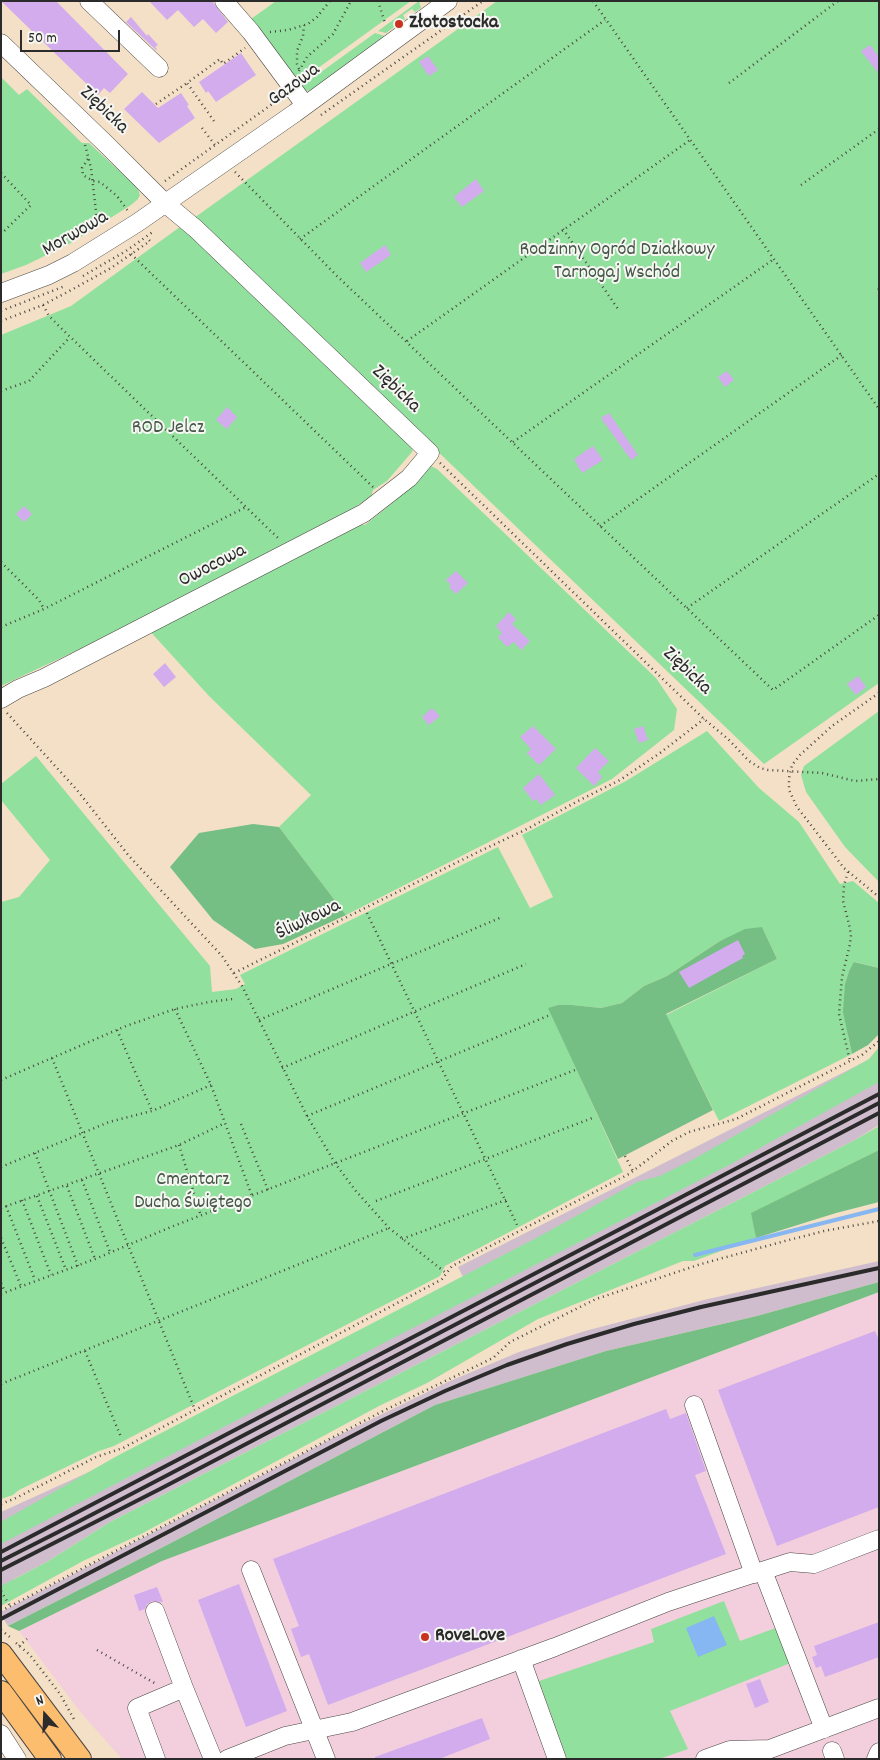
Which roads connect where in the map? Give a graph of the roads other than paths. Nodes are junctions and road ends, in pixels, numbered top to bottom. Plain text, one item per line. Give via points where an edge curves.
1 (89, 1) edge
2 (224, 1) edge
3 (448, 1) edge
4 (1, 43) edge
5 (159, 68) dead end
6 (310, 112) junction
7 (166, 204) junction
8 (1, 293) edge
9 (430, 453) joint
10 (1, 699) edge
11 (694, 1405) dead end
12 (879, 1539) edge
13 (250, 1570) dead end
14 (759, 1572) junction
15 (155, 1610) dead end
16 (12, 1650) edge
17 (521, 1660) junction
18 (178, 1691) junction
19 (1, 1692) edge
20 (879, 1708) edge
21 (314, 1729) junction
22 (824, 1729) junction
23 (1, 1734) edge
24 (879, 1752) edge
25 (16, 1759) edge
26 (50, 1759) edge
27 (80, 1759) edge
28 (156, 1759) edge
29 (214, 1759) edge
30 (227, 1759) edge
31 (326, 1759) edge
32 (557, 1759) edge
33 (705, 1759) edge
34 (876, 1759) edge

1 - 5 street
2 - 6 street
3 - 6 street, Gazowa
4 - 7 street, Ziębicka
6 - 7 street, Gazowa
7 - 8 street, Morwowa via 73,263
7 - 9 street, Ziębicka
9 - 10 street, Owocowa via 409,478 364,513
11 - 14 street
12 - 14 street via 814,1564 790,1562
13 - 21 street
14 - 17 street via 668,1602
14 - 22 street
15 - 18 street
16 - 27 main road
17 - 21 street via 352,1722
17 - 32 street
18 - 28 street via 137,1708
18 - 29 street
19 - 26 main road
20 - 22 street
21 - 30 street via 285,1736
21 - 31 street
22 - 33 street via 770,1749 730,1750
23 - 25 street
24 - 34 street

